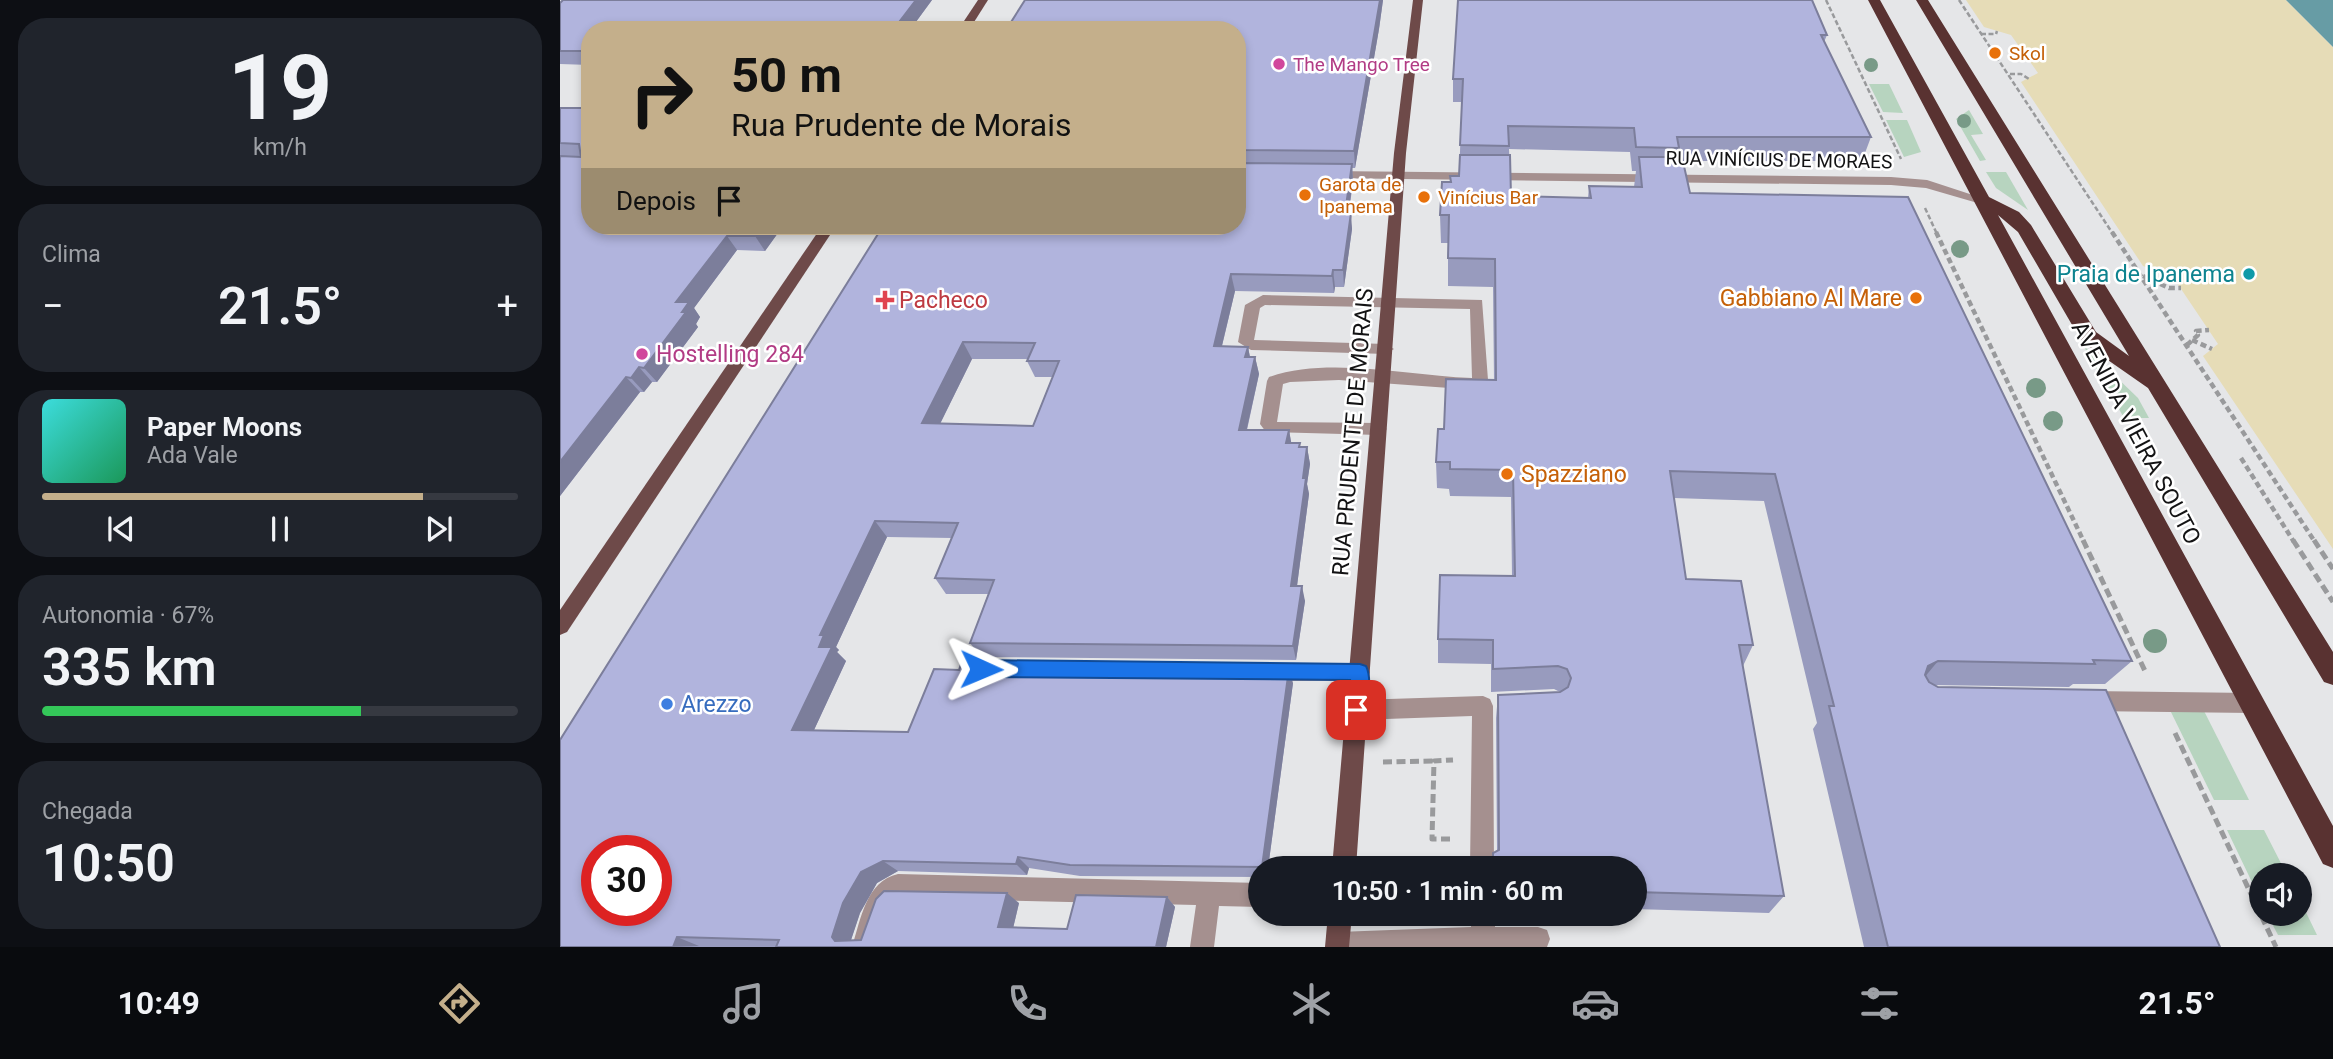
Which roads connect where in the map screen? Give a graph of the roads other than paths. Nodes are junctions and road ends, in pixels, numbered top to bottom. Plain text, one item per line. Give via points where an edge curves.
1 (984, 0) edge
2 (1418, 0) edge
3 (1874, 0) edge
4 (1922, 0) edge
5 (969, 21) edge
6 (1318, 174) edge
7 (1399, 176) junction
8 (1981, 200) junction
9 (823, 235) edge
10 (1390, 302) junction
11 (1386, 349) junction
12 (1384, 378) junction
13 (2159, 387) junction
14 (1379, 429) junction
15 (560, 626) edge
16 (1244, 672) edge
17 (1360, 672) junction
18 (2333, 674) edge
19 (2072, 701) edge
20 (2252, 703) junction
21 (1506, 705) edge
22 (1483, 706) junction
23 (1356, 710) junction
24 (2333, 854) edge
25 (1345, 856) edge
26 (1482, 856) edge
27 (1209, 895) junction
28 (1248, 895) edge
29 (1339, 926) edge
30 (1483, 926) edge
31 (1483, 939) junction
32 (1538, 939) dead end
33 (1338, 946) edge
34 (864, 947) edge
35 (1202, 947) edge

1 - 5 main road
2 - 7 main road, RUA PRUDENTE DE MORAIS
3 - 8 highway, AVENIDA VIEIRA SOUTO
4 - 13 highway, AVENIDA VIEIRA SOUTO
6 - 7 street, RUA VINÍCIUS DE MORAES
7 - 8 street, RUA VINÍCIUS DE MORAES via 1891,181 1927,184
7 - 10 main road, RUA PRUDENTE DE MORAIS
8 - 13 highway via 2013,216 2025,229 2089,337
8 - 20 highway, AVENIDA VIEIRA SOUTO
9 - 15 main road
10 - 11 main road, RUA PRUDENTE DE MORAIS
10 - 11 street via 1256,302 1246,342
10 - 12 street via 1477,304 1480,380 1469,385
11 - 12 main road, RUA PRUDENTE DE MORAIS
12 - 14 main road, RUA PRUDENTE DE MORAIS
12 - 14 street via 1280,377 1275,381 1268,424 1279,429
13 - 18 highway, AVENIDA VIEIRA SOUTO
14 - 17 main road, RUA PRUDENTE DE MORAIS
16 - 17 street
17 - 23 main road, RUA PRUDENTE DE MORAIS
19 - 20 street
20 - 24 highway, AVENIDA VIEIRA SOUTO
21 - 22 street
22 - 23 street
22 - 26 street
23 - 25 main road, RUA PRUDENTE DE MORAIS
27 - 28 street
27 - 34 street via 898,886 889,888 879,902
27 - 35 street
29 - 33 main road
30 - 31 street
31 - 32 street
31 - 33 street

